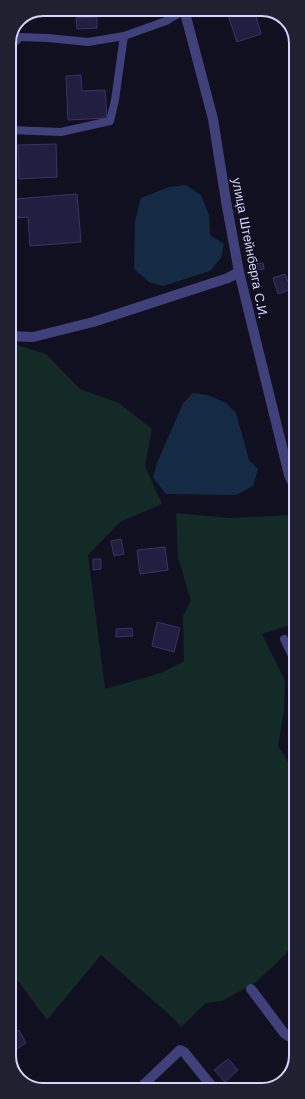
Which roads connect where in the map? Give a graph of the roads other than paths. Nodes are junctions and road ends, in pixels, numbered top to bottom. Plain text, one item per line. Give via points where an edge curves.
1 (175, 16) edge
2 (186, 16) edge
3 (124, 36) junction
4 (16, 40) edge
5 (16, 130) edge
6 (239, 272) junction
7 (16, 336) edge
8 (289, 475) edge
9 (284, 639) dead end
10 (289, 649) edge
11 (251, 989) dead end
12 (289, 1036) edge
13 (145, 1083) edge
14 (209, 1083) edge

1 - 3 lane via 166,22
2 - 6 street, улица Штейнберга С.И. via 213,119
3 - 4 lane via 88,42 20,37
3 - 5 lane via 110,121 61,132
6 - 7 street via 228,278 93,322 33,337
6 - 8 street, улица Штейнберга С.И.
9 - 10 lane
11 - 12 street
13 - 14 street via 180,1050

